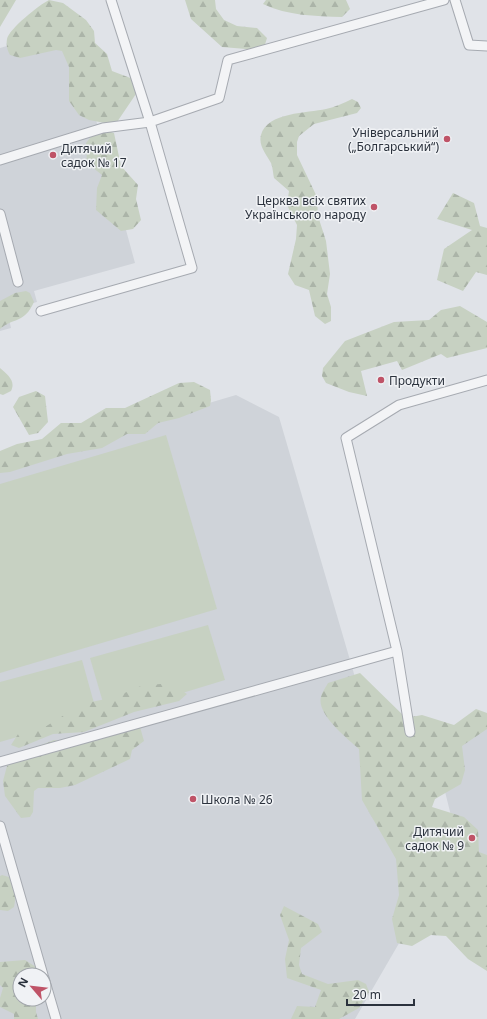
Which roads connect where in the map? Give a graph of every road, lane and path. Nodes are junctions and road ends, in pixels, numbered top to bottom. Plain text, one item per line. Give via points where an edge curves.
1 (111, 0) edge
2 (444, 0) edge
3 (455, 0) edge
4 (487, 46) edge
5 (150, 122) junction
6 (0, 160) edge
7 (0, 214) edge
8 (18, 282) dead end
9 (41, 311) dead end
10 (487, 380) edge
11 (397, 651) junction
12 (410, 732) dead end
13 (0, 762) edge
14 (0, 826) edge
15 (41, 967) edge
16 (52, 1005) edge
17 (56, 1019) edge

1 - 5 lane
2 - 5 lane via 228,60 219,98
3 - 4 lane via 469,45
5 - 6 lane via 103,128
5 - 9 lane via 192,268
7 - 8 lane
10 - 11 lane via 399,405 346,438
11 - 12 lane
11 - 13 lane
14 - 15 lane
16 - 17 lane

